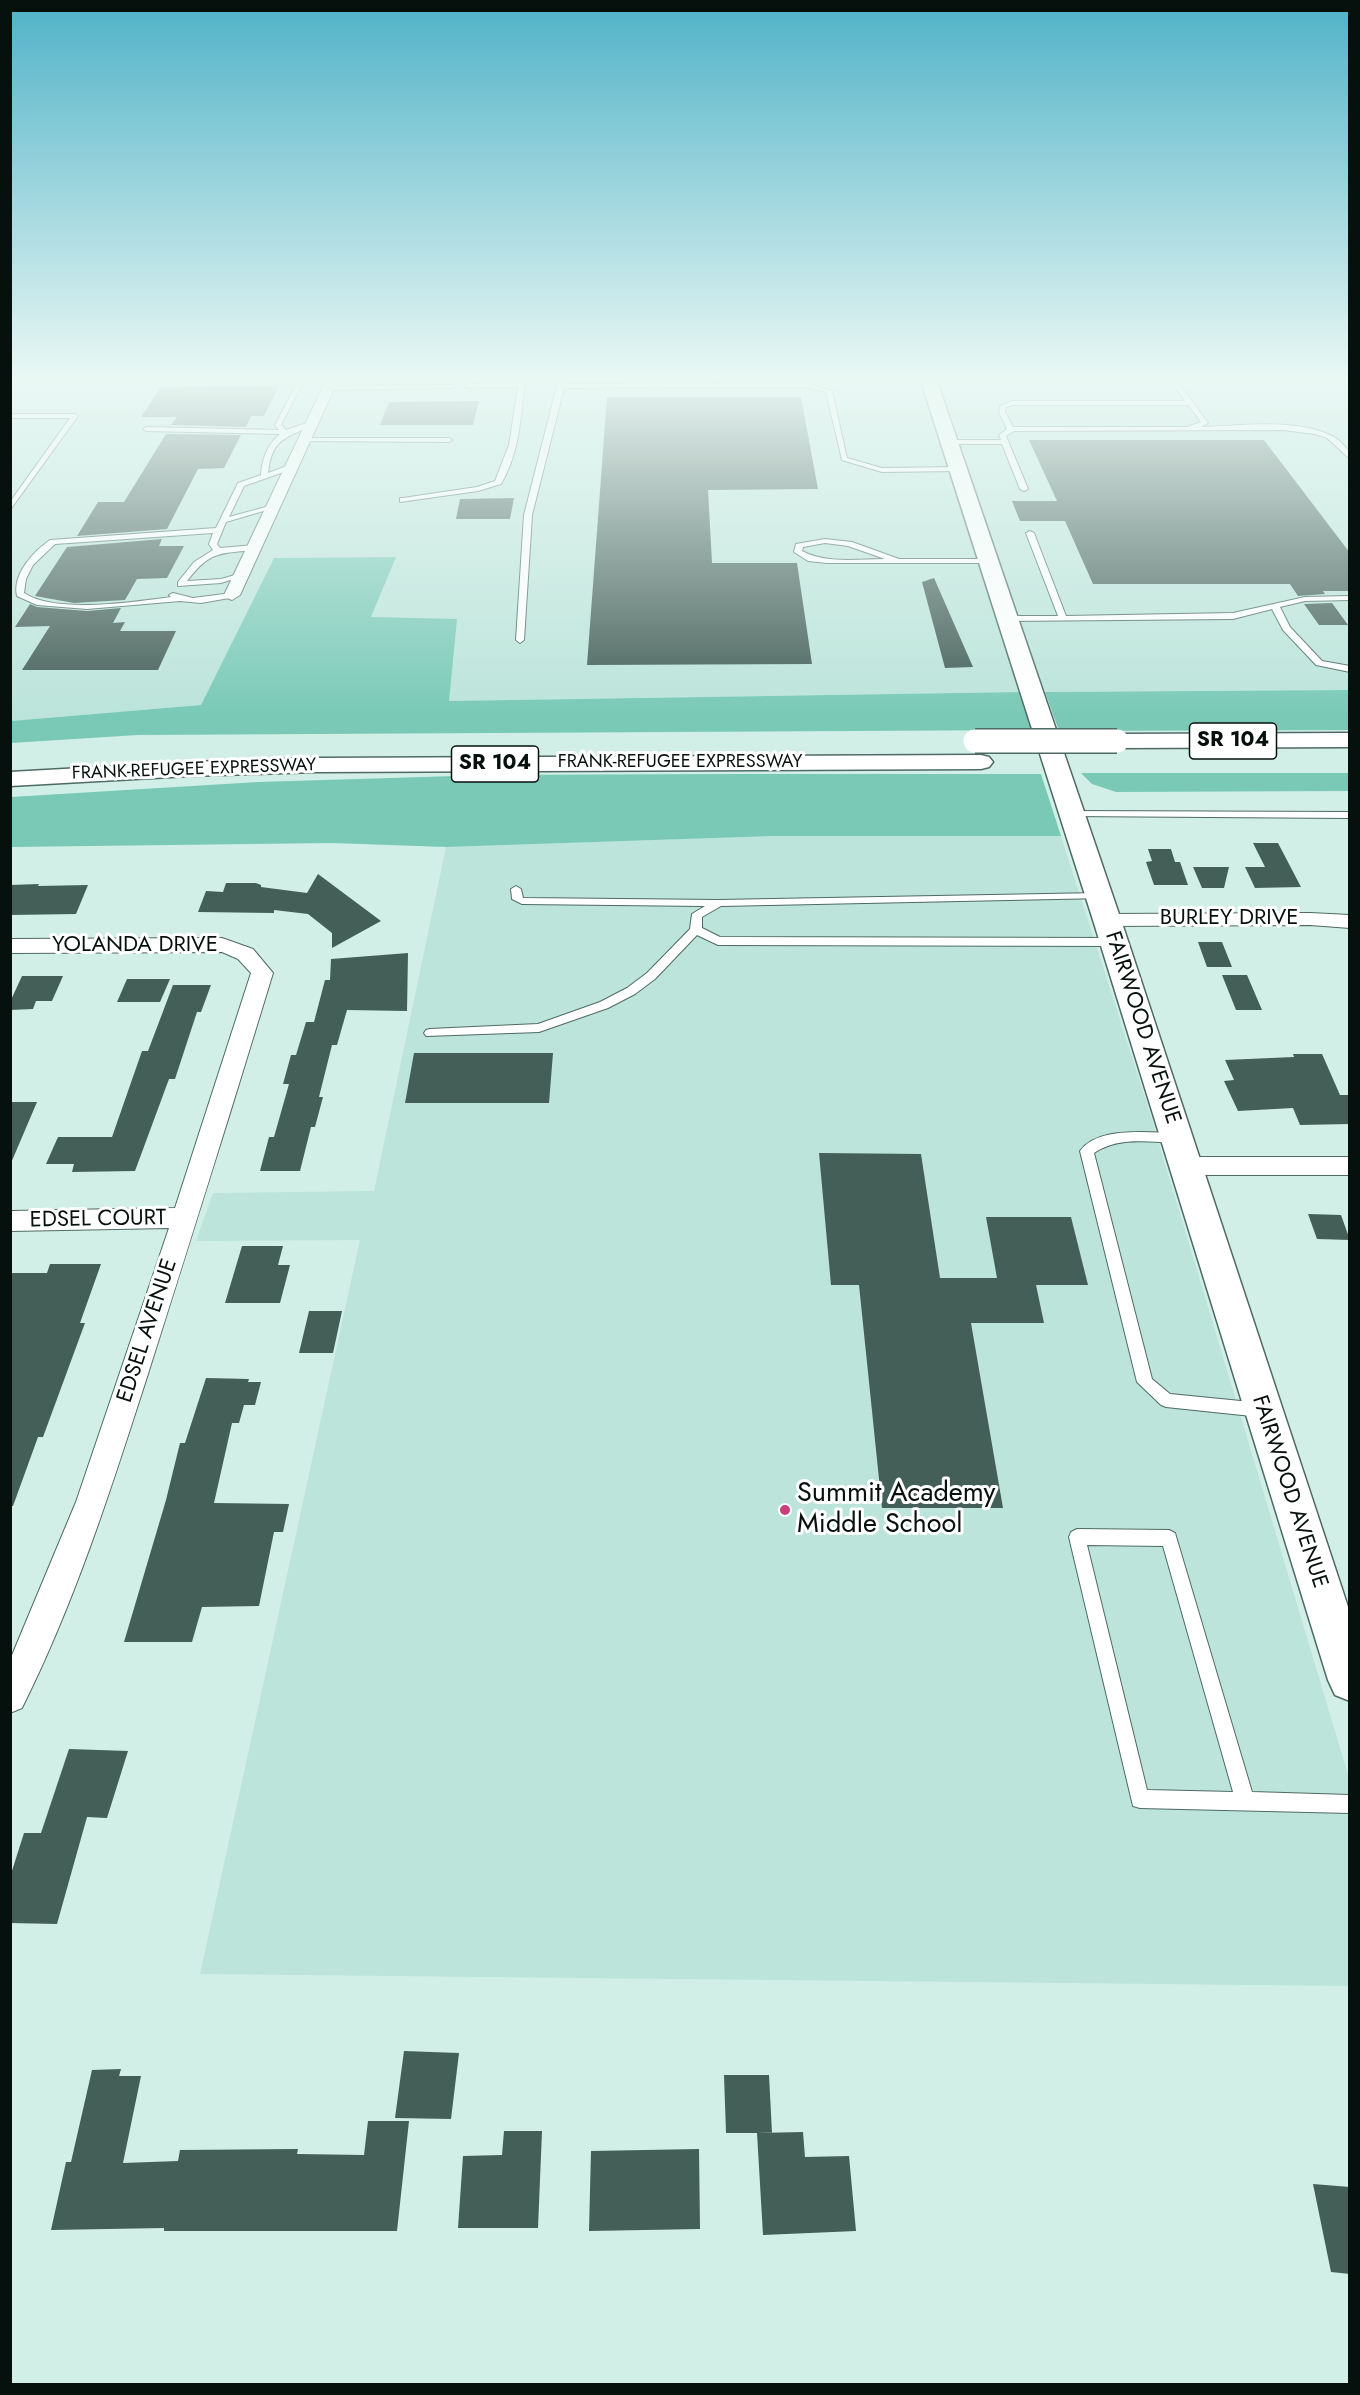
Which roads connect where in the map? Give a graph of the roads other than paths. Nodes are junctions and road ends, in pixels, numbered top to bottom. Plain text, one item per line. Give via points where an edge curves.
1 (23, 490) edge
2 (238, 490) edge
3 (281, 490) edge
4 (473, 490) edge
5 (534, 490) edge
6 (965, 490) edge
7 (404, 500) dead end
8 (273, 507) junction
9 (10, 508) edge
10 (222, 521) junction
11 (217, 530) junction
12 (1030, 533) dead end
13 (255, 546) junction
14 (219, 551) junction
15 (898, 561) junction
16 (989, 561) junction
17 (242, 575) junction
18 (181, 584) junction
19 (232, 595) joint
20 (1350, 598) edge
21 (178, 599) junction
22 (1275, 606) junction
23 (1008, 618) junction
24 (1063, 618) junction
25 (520, 640) dead end
26 (1350, 669) edge
27 (1350, 740) edge
28 (1119, 751) junction
29 (978, 752) junction
30 (10, 759) edge
31 (1350, 760) edge
32 (10, 779) edge
33 (1072, 814) junction
34 (1350, 815) edge
35 (516, 889) dead end
36 (719, 903) junction
37 (1107, 920) junction
38 (1350, 922) edge
39 (696, 930) junction
40 (10, 946) edge
41 (254, 960) joint
42 (430, 1033) dead end
43 (1181, 1152) junction
44 (1350, 1166) edge
45 (185, 1218) junction
46 (10, 1221) edge
47 (1263, 1410) junction
48 (1349, 1678) edge
49 (10, 1696) edge
50 (1245, 1802) junction
51 (1350, 1804) edge

1 - 9 lane
2 - 10 lane
3 - 8 street
4 - 7 lane
5 - 25 lane via 528,515
6 - 16 main road, FAIRWOOD AVENUE
8 - 10 lane
8 - 13 street
10 - 11 lane
11 - 14 lane via 213,544
11 - 21 lane via 53,542 45,546 19,586 20,594 29,600 50,604
12 - 24 lane
13 - 14 lane
13 - 17 street
14 - 18 lane via 198,561
15 - 15 lane via 811,560 798,552 799,546 810,542 852,542
15 - 16 lane
16 - 23 main road, FAIRWOOD AVENUE
17 - 18 lane
17 - 19 street
18 - 21 lane via 171,591
19 - 21 lane
20 - 22 lane via 1305,599
22 - 24 lane via 1233,616
22 - 26 lane via 1286,628 1319,663
23 - 24 lane
23 - 33 main road, FAIRWOOD AVENUE
27 - 28 main road, FRANK-REFUGEE EXPRESSWAY / SR 104
28 - 29 main road, FRANK-REFUGEE EXPRESSWAY / SR 104
28 - 31 main road, FRANK-REFUGEE EXPRESSWAY / SR 104
29 - 30 main road, FRANK-REFUGEE EXPRESSWAY / SR 104 via 336,745
29 - 32 main road, FRANK-REFUGEE EXPRESSWAY / SR 104 via 316,765
33 - 34 lane
33 - 37 main road, FAIRWOOD AVENUE
35 - 36 lane via 517,898 522,901
36 - 37 lane
36 - 39 lane via 696,916
37 - 38 street, BURLEY DRIVE
37 - 39 lane via 718,941
37 - 43 main road, FAIRWOOD AVENUE
39 - 42 lane via 651,976 604,1005 539,1028
40 - 41 street, YOLANDA DRIVE via 222,945 242,950
41 - 45 street, EDSEL AVENUE via 262,973 259,988
43 - 44 street
43 - 47 main road, FAIRWOOD AVENUE
43 - 47 lane via 1115,1138 1097,1142 1087,1151 1145,1382 1166,1400
45 - 46 street, EDSEL COURT
45 - 49 street, EDSEL AVENUE via 91,1502 32,1653
47 - 48 main road, FAIRWOOD AVENUE
50 - 50 lane via 1140,1799 1077,1537 1169,1538
50 - 51 lane

